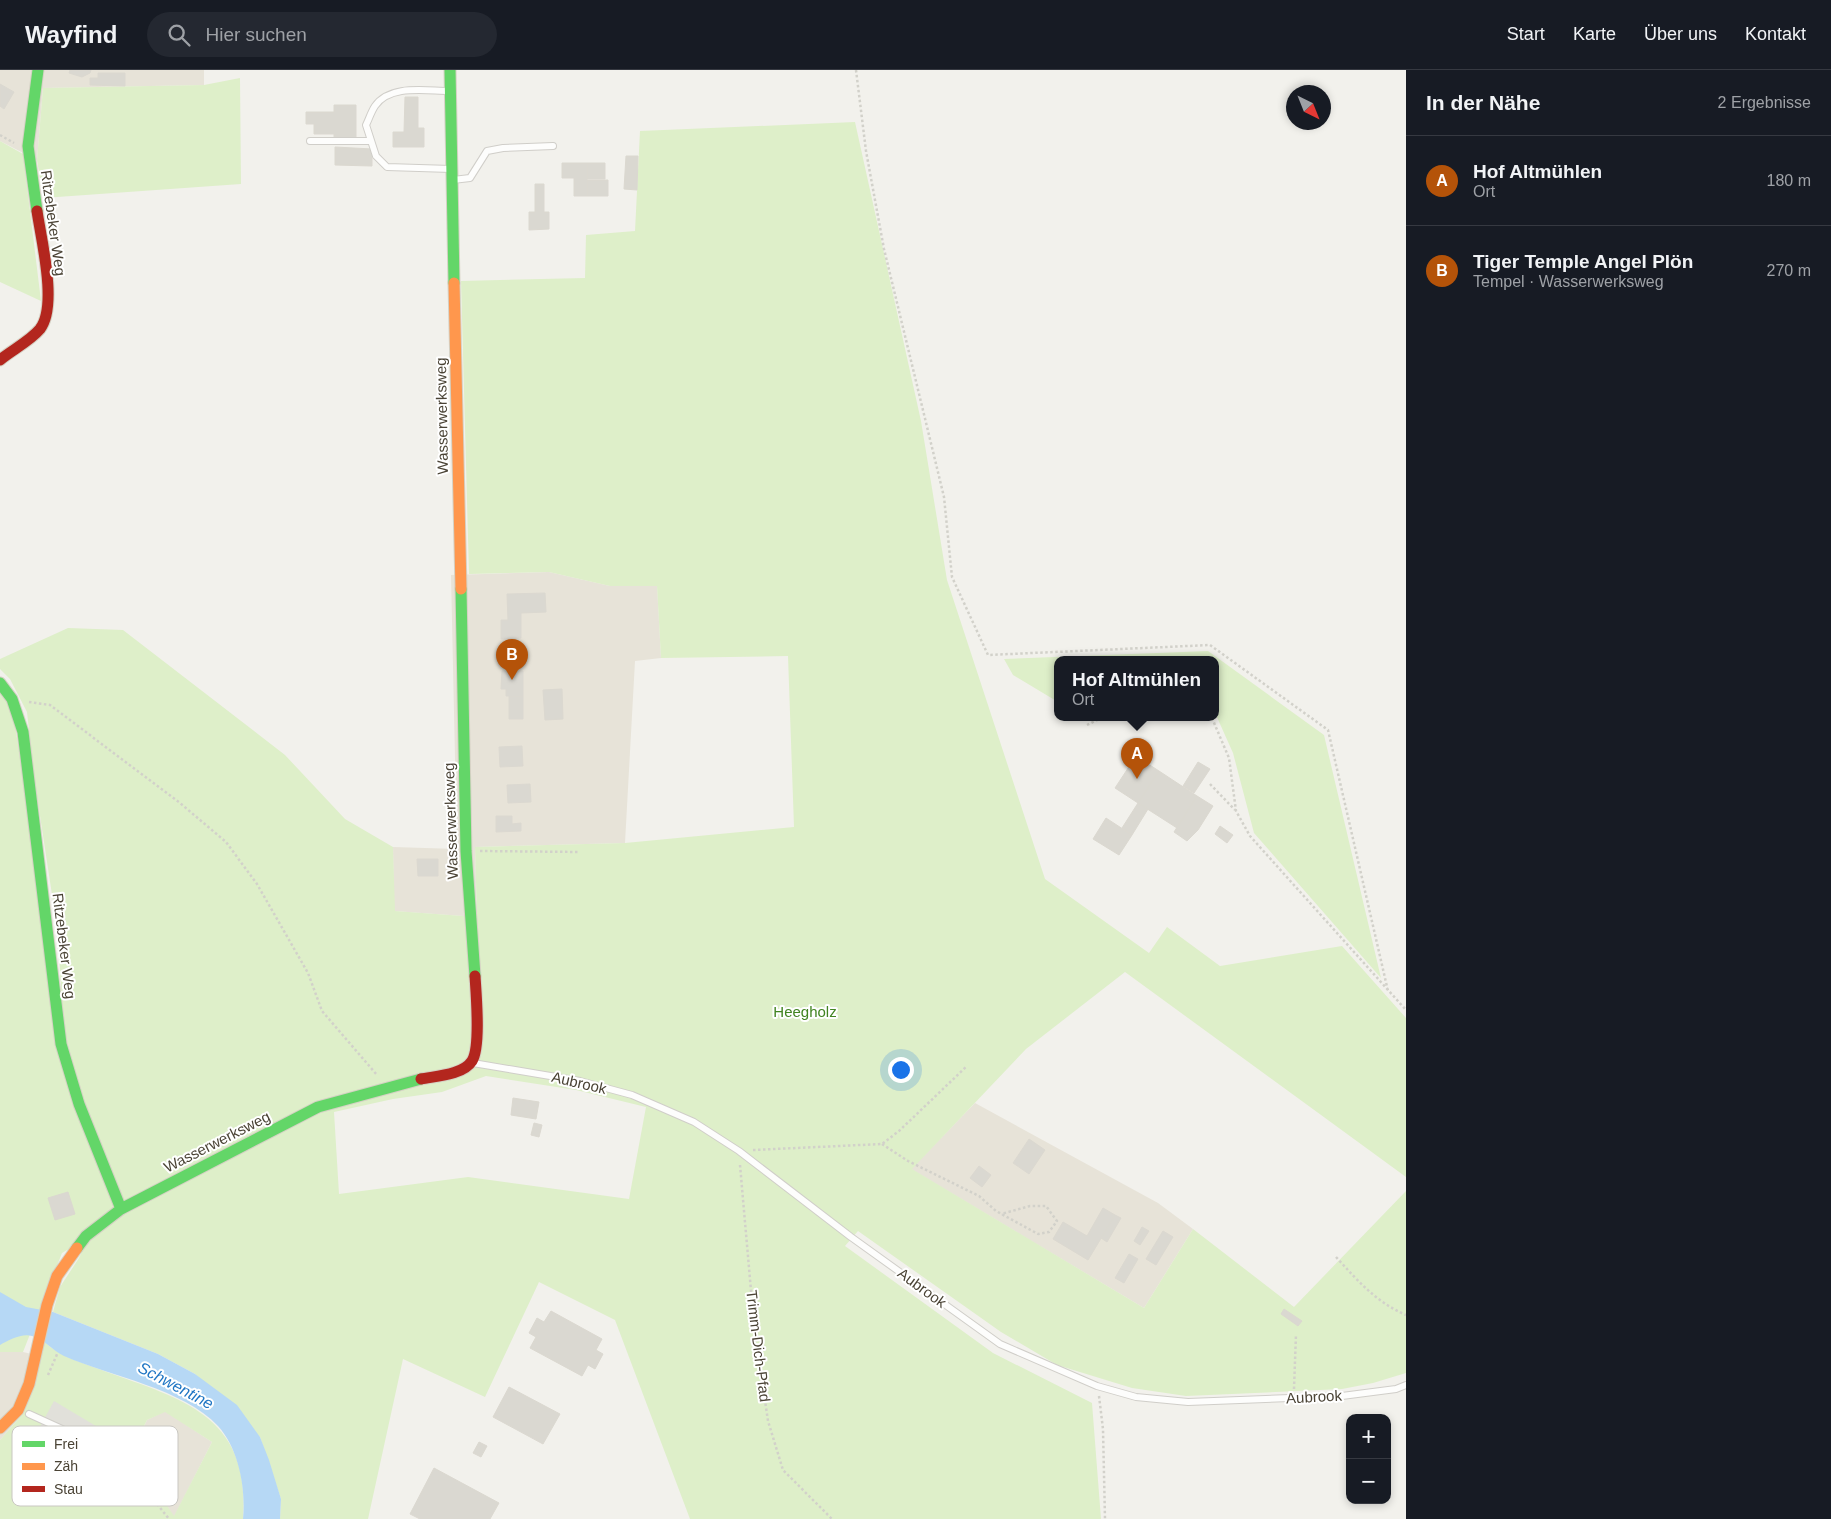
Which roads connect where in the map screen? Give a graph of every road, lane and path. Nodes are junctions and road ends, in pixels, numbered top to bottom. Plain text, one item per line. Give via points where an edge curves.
1 (38, 70) edge
2 (450, 70) edge
3 (856, 70) edge
4 (450, 91) junction
5 (0, 135) edge
6 (310, 141) dead end
7 (370, 141) junction
8 (15, 144) dead end
9 (553, 146) dead end
10 (452, 174) junction
11 (0, 360) edge
12 (0, 683) edge
13 (12, 699) junction
14 (1095, 721) edge
15 (1213, 721) edge
16 (1087, 725) dead end
17 (1210, 784) dead end
18 (1236, 811) junction
19 (466, 851) junction
20 (580, 852) dead end
21 (1388, 991) junction
22 (1406, 1010) edge
23 (472, 1062) junction
24 (967, 1066) dead end
25 (388, 1087) junction
26 (882, 1144) junction
27 (739, 1151) junction
28 (121, 1209) junction
29 (1001, 1214) junction
30 (1336, 1257) dead end
31 (1406, 1315) edge
32 (1296, 1334) dead end
33 (1406, 1385) edge
34 (1098, 1386) junction
35 (1294, 1398) junction
36 (29, 1414) dead end
37 (55, 1426) edge
38 (0, 1428) edge
39 (159, 1506) edge
40 (169, 1519) edge
41 (832, 1519) edge
42 (1106, 1519) edge

1 - 11 street, Ritzebeker Weg via 28,146 48,313 40,329
2 - 4 street, Wasserwerksweg
3 - 21 path via 866,151 884,249 944,496 952,577 988,654 1210,645 1328,730
4 - 7 lane via 396,92 385,97 375,106 366,124
4 - 10 street, Wasserwerksweg
5 - 8 path
6 - 7 lane
7 - 10 lane via 376,156 388,168
9 - 10 lane via 488,151 470,178
10 - 19 street, Wasserwerksweg
12 - 13 street, Ritzebeker Weg
13 - 25 path via 50,705 180,803 226,842 257,884 308,972 322,1011
13 - 28 street, Ritzebeker Weg via 24,732 61,1044 79,1104
14 - 16 path
15 - 18 path via 1229,758
17 - 18 path
18 - 21 path via 1250,836
19 - 20 path
19 - 23 street, Wasserwerksweg via 477,1005 476,1048
21 - 22 path
23 - 25 street, Wasserwerksweg via 459,1071
23 - 27 lane, Aubrook via 580,1081 632,1096 694,1122
24 - 26 path
25 - 28 street, Wasserwerksweg via 318,1107
26 - 27 path
26 - 29 path via 908,1161 979,1196
27 - 34 lane, Aubrook via 851,1237 1000,1344
27 - 41 path, Trimm-Dich-Pfad via 754,1325 768,1421 783,1470
28 - 38 street, Wasserwerksweg via 86,1236 57,1276 29,1384 18,1410
29 - 29 path via 1038,1234 1049,1232 1057,1221 1046,1206 1030,1206
30 - 31 path via 1368,1292
32 - 35 path
33 - 35 lane, Aubrook via 1342,1396
34 - 35 lane, Aubrook via 1136,1397 1188,1402
34 - 42 path
36 - 37 lane
39 - 40 path

